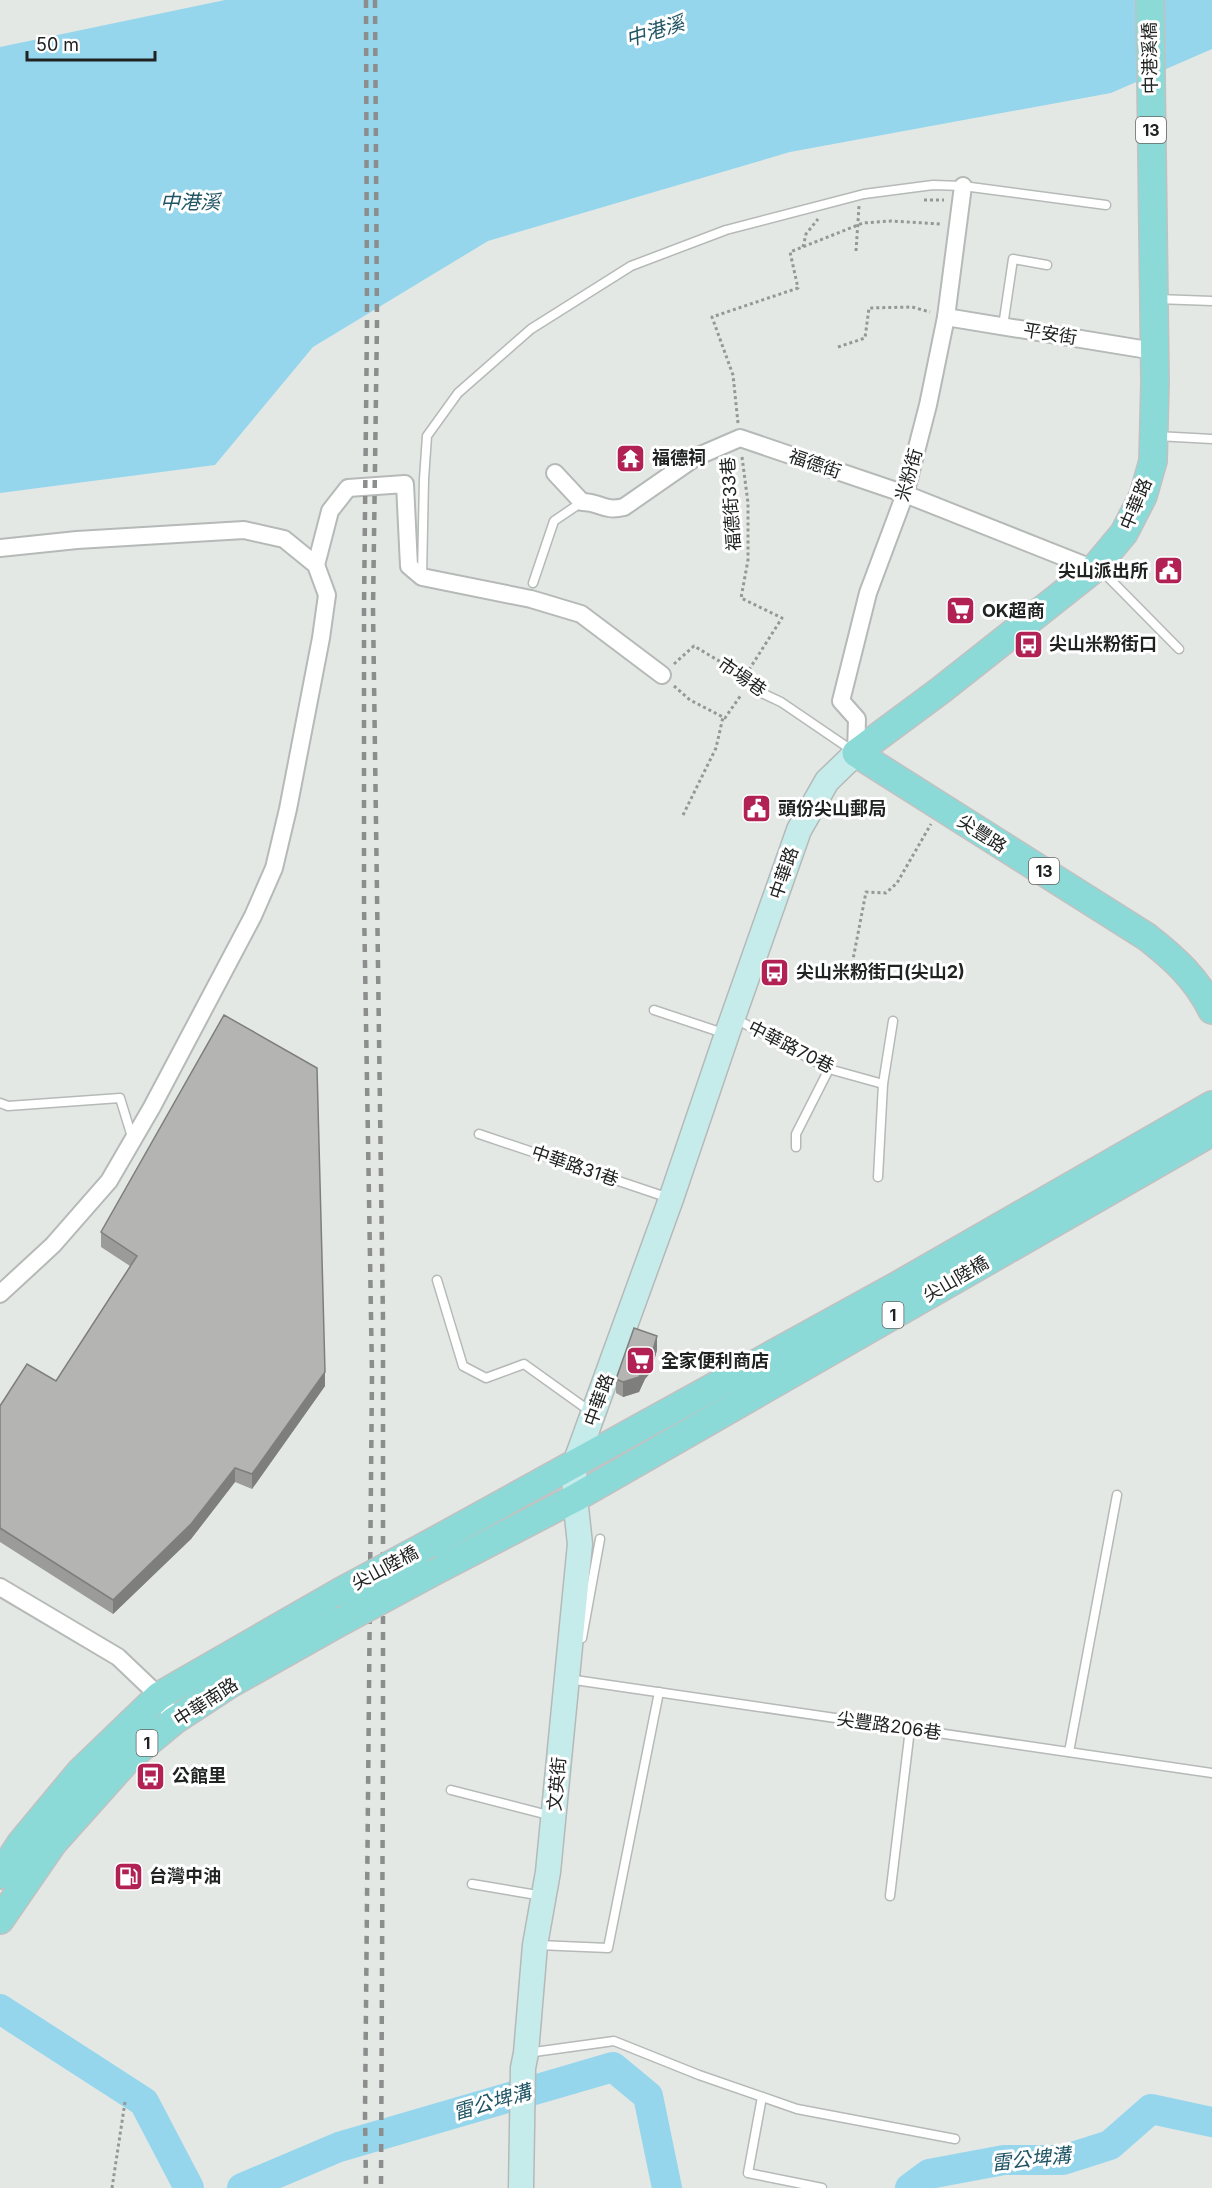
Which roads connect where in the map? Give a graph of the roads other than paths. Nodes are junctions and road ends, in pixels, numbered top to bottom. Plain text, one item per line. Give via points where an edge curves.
1 (1150, 0) edge
2 (963, 186) junction
3 (1106, 205) dead end
4 (1153, 260) joint
5 (1047, 265) dead end
6 (1153, 299) junction
7 (1212, 301) edge
8 (946, 317) junction
9 (1004, 326) junction
10 (1154, 351) junction
11 (1153, 436) junction
12 (1212, 439) edge
13 (555, 473) dead end
14 (905, 494) junction
15 (582, 502) junction
16 (0, 548) edge
17 (316, 565) junction
18 (1094, 568) junction
19 (422, 577) junction
20 (533, 582) dead end
21 (1179, 649) dead end
22 (662, 675) road end
23 (753, 689) road end
24 (856, 753) junction
25 (654, 1010) dead end
26 (1212, 1010) edge
27 (893, 1021) dead end
28 (730, 1026) junction
29 (829, 1069) junction
30 (883, 1084) junction
31 (0, 1103) edge
32 (1212, 1105) edge
33 (1212, 1132) edge
34 (479, 1134) dead end
35 (133, 1140) junction
36 (796, 1147) dead end
37 (878, 1177) dead end
38 (671, 1199) junction
39 (437, 1280) dead end
40 (0, 1294) edge
41 (594, 1414) junction
42 (574, 1466) junction
43 (1117, 1495) dead end
44 (575, 1498) junction
45 (600, 1539) dead end
46 (0, 1587) edge
47 (340, 1592) joint
48 (342, 1621) joint
49 (581, 1645) dead end
50 (579, 1656) dead end
51 (567, 1679) junction
52 (659, 1692) junction
53 (159, 1696) junction
54 (175, 1720) junction
55 (910, 1729) junction
56 (1069, 1752) junction
57 (1212, 1773) edge
58 (451, 1790) dead end
59 (61, 1815) junction
60 (554, 1817) junction
61 (0, 1875) edge
62 (472, 1884) dead end
63 (544, 1896) junction
64 (890, 1896) dead end
65 (3, 1908) edge
66 (535, 1945) junction
67 (525, 2061) junction
68 (762, 2097) junction
69 (955, 2139) dead end
70 (521, 2188) edge
71 (822, 2188) edge

1 - 4 main road, 中港溪橋 / 13
2 - 3 lane
2 - 8 street, 米粉街
2 - 19 lane via 933,185 859,195 726,230 631,266 531,328 458,393 427,436
4 - 6 main road, 中華路 / 13
5 - 9 lane via 1013,259
6 - 7 lane
6 - 10 main road, 中華路 / 13
8 - 9 street, 平安街
8 - 14 street, 米粉街
9 - 10 street, 平安街
10 - 11 main road, 中華路 / 13
11 - 12 lane
11 - 18 main road, 中華路 / 13 via 1152,461 1143,496 1124,533
13 - 15 street
14 - 15 street, 福德街 via 740,438 696,457 624,507 610,510
14 - 18 street, 福德街
14 - 24 street, 米粉街 via 868,593 842,701 857,719
15 - 20 lane via 554,521
16 - 17 street via 244,530 284,539
17 - 19 street via 330,511 348,488 405,484 410,566
17 - 35 street via 327,595 274,868 254,916
18 - 21 lane via 1102,571
18 - 24 main road, 中華路 / 13 via 951,683
19 - 22 street via 531,599 581,614
23 - 24 lane, 市場巷 via 781,702
24 - 26 main road, 尖豐路 / 13 via 1147,937 1173,957 1201,989
24 - 28 street, 中華路 via 827,781 800,830
25 - 28 lane, 中華路70巷
27 - 30 lane
28 - 29 lane, 中華路70巷
28 - 38 street, 中華路
29 - 30 lane, 中華路70巷
29 - 36 lane via 796,1134
30 - 37 lane
31 - 35 lane via 8,1106 120,1098
32 - 42 main road, 尖山陸橋 / 1
33 - 44 main road, 尖山陸橋 / 1
34 - 38 lane, 中華路31巷
35 - 40 street via 109,1181 53,1245
38 - 41 street, 中華路
39 - 41 lane via 463,1366 486,1378 524,1364
41 - 42 street, 中華路
42 - 44 street, 中華路
42 - 47 main road, 尖山陸橋 / 1, bridge
43 - 56 lane
44 - 48 main road, 尖山陸橋 / 1, bridge
44 - 51 street, 文英街 via 580,1544
45 - 49 lane
46 - 53 street via 118,1657
47 - 53 main road, 中華南路 / 1
48 - 54 main road, 中華南路 / 1
50 - 51 lane via 577,1668
51 - 52 lane, 尖豐路206巷
51 - 60 street, 文英街
52 - 55 lane, 尖豐路206巷
52 - 66 lane via 608,1948
53 - 54 street
53 - 59 main road, 中華南路 / 1 via 80,1772
54 - 59 main road, 中華南路 / 1
55 - 56 lane, 尖豐路206巷
55 - 64 lane
56 - 57 lane, 尖豐路206巷
58 - 60 lane
59 - 61 main road, 中華南路 / 1 via 21,1844
59 - 65 main road, 中華南路 / 1 via 52,1843
60 - 63 street, 文英街
62 - 63 lane
63 - 66 street, 文英街
66 - 67 street, 文英街
67 - 68 lane via 614,2041
67 - 70 street, 文英街
68 - 69 lane via 798,2109
68 - 71 lane via 748,2173

